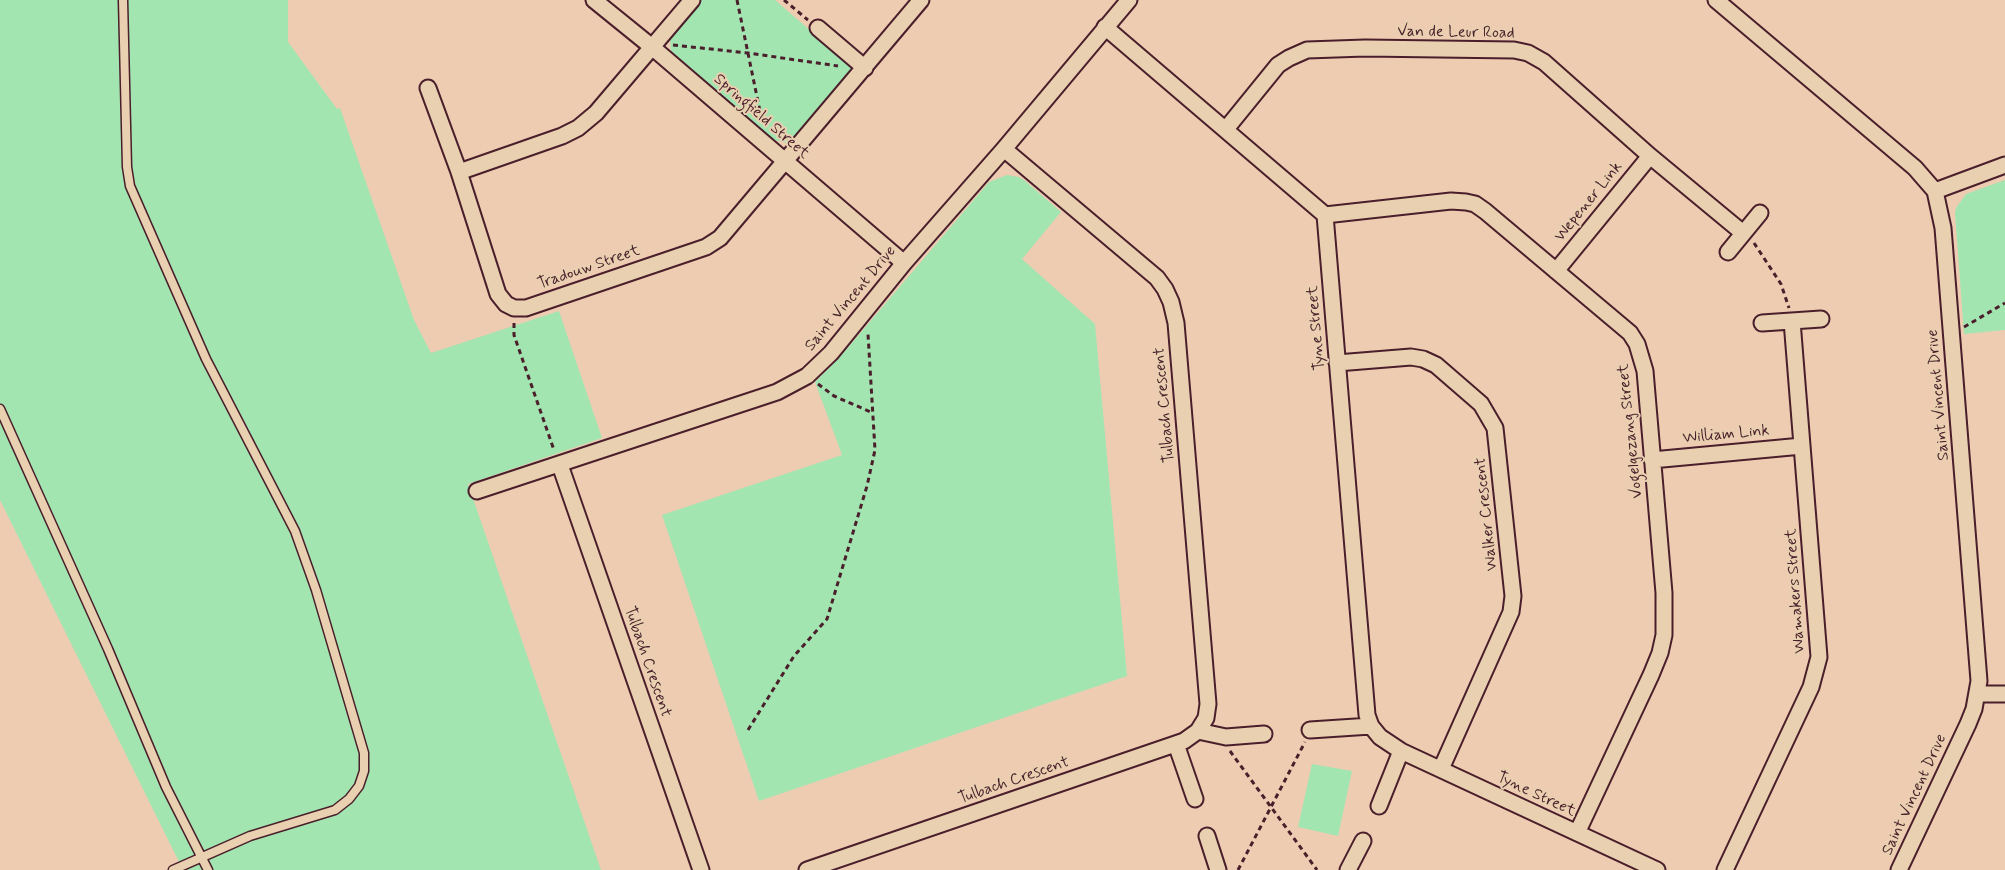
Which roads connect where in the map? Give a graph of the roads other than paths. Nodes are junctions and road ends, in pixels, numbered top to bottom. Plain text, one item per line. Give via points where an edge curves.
1 (123, 0) edge
2 (594, 0) edge
3 (692, 0) edge
4 (921, 0) edge
5 (1129, 0) edge
6 (1716, 0) edge
7 (1105, 27) junction
8 (818, 28) road end
9 (652, 47) junction
10 (860, 64) junction
11 (428, 88) dead end
12 (1226, 129) junction
13 (1004, 149) junction
14 (1650, 156) junction
15 (786, 162) junction
16 (2005, 165) edge
17 (459, 172) junction
18 (1934, 191) junction
19 (1760, 213) dead end
20 (1325, 214) junction
21 (1743, 233) junction
22 (1728, 252) dead end
23 (904, 263) junction
24 (1556, 270) junction
25 (1821, 318) dead end
26 (1792, 320) junction
27 (1762, 323) dead end
28 (1337, 363) junction
29 (0, 409) edge
30 (1802, 446) junction
31 (1652, 460) junction
32 (560, 465) junction
33 (477, 491) dead end
34 (1977, 694) junction
35 (2005, 694) edge
36 (1371, 726) junction
37 (1310, 730) road end
38 (1198, 731) junction
39 (1264, 734) dead end
40 (1176, 744) junction
41 (1402, 751) junction
42 (1440, 769) junction
43 (1195, 799) dead end
44 (1379, 806) dead end
45 (1577, 833) junction
46 (1207, 836) dead end
47 (1363, 841) dead end
48 (202, 857) junction
49 (174, 870) edge
50 (208, 870) edge
51 (701, 870) edge
52 (807, 870) edge
53 (1218, 870) edge
54 (1348, 870) edge
55 (1657, 870) edge
56 (1725, 870) edge
57 (1899, 870) edge

1 - 48 lane via 130,186 206,359 295,531 316,590 364,753 360,786 335,810 250,836
2 - 9 street, Springfield Street
3 - 9 street
4 - 10 street, Tradouw Street
5 - 7 street, Saint Vincent Drive
6 - 18 street, Saint Vincent Drive via 1914,168
7 - 12 street
7 - 13 street, Saint Vincent Drive
8 - 10 street
9 - 15 street, Springfield Street
9 - 17 street via 596,113 578,128
10 - 15 street, Tradouw Street
11 - 17 street
12 - 14 street, Van de Leur Road via 1278,65 1307,50 1514,50 1544,62
12 - 20 street
13 - 23 street, Saint Vincent Drive
13 - 38 street, Tulbach Crescent via 1157,278 1171,302 1176,323 1208,704 1206,718
14 - 21 street, Van de Leur Road
14 - 24 street, Wepener Link
15 - 17 street, Tradouw Street via 720,238 706,247 526,308 514,308 498,294
15 - 23 street, Springfield Street
16 - 18 street
18 - 34 street, Saint Vincent Drive via 1942,228 1951,333 1979,668
19 - 21 street
20 - 24 street, Vogelgezang Street via 1466,202 1485,210
20 - 28 street, Tyne Street
21 - 22 street
23 - 32 street, Saint Vincent Drive via 831,353 807,376 777,392
24 - 31 street, Vogelgezang Street via 1630,332 1637,344 1645,371
25 - 26 street
26 - 27 street
26 - 30 street, Wamakers Street
28 - 36 street, Tyne Street via 1367,715
28 - 42 street, Walker Crescent via 1411,357 1423,359 1436,365 1481,404 1495,428 1512,612
29 - 48 lane via 166,787
30 - 31 street, William Link
30 - 56 street, Wamakers Street via 1819,657 1811,688
31 - 45 street, Vogelgezang Street via 1664,593 1664,635 1651,675
32 - 33 street, Saint Vincent Drive
32 - 51 street, Tulbach Crescent
34 - 35 street
34 - 57 street, Saint Vincent Drive via 1968,724
36 - 37 street
36 - 41 street, Tyne Street via 1380,737
38 - 39 street via 1226,737
38 - 40 street, Tulbach Crescent
40 - 43 street
40 - 52 street, Tulbach Crescent
41 - 42 street, Tyne Street
41 - 44 street
42 - 45 street, Tyne Street
45 - 55 street, Tyne Street
46 - 53 street
47 - 54 street
48 - 49 lane
48 - 50 lane

